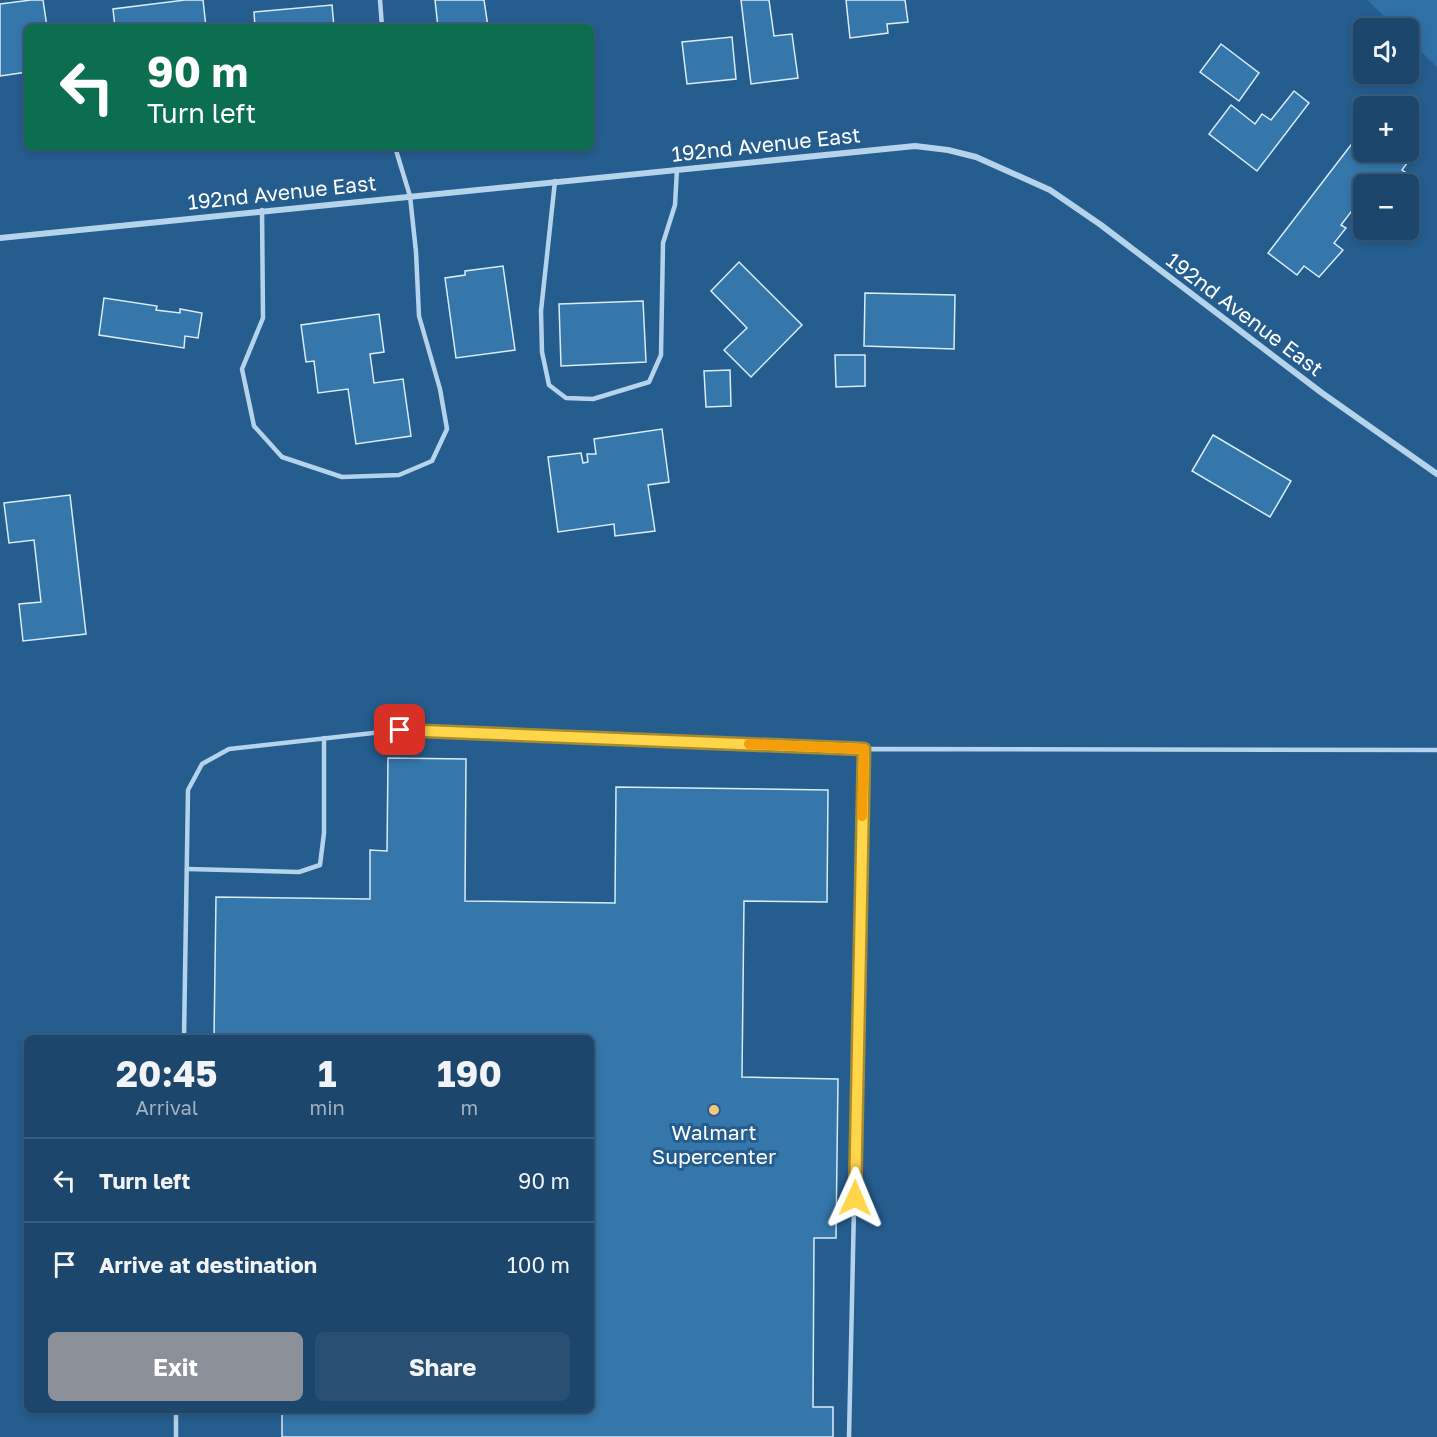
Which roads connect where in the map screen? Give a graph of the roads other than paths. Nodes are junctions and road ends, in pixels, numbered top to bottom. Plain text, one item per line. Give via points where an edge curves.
1 (380, 0) edge
2 (382, 24) edge
3 (396, 150) edge
4 (677, 169) junction
5 (555, 181) junction
6 (410, 196) junction
7 (262, 210) junction
8 (0, 238) edge
9 (1437, 474) edge
10 (324, 738) junction
11 (864, 749) junction
12 (1437, 750) edge
13 (187, 869) junction
14 (184, 1035) edge
15 (176, 1413) edge
16 (176, 1437) edge
17 (849, 1437) edge

1 - 2 lane
3 - 6 lane
4 - 5 street, 192nd Avenue East
4 - 5 lane via 675,205 663,243 661,355 649,382 593,399 566,398 549,385 542,352 541,311
4 - 9 street, 192nd Avenue East via 915,146 948,150 1012,172 1050,190 1101,225 1322,393
5 - 6 street, 192nd Avenue East
6 - 7 street, 192nd Avenue East
6 - 7 lane via 419,316 447,429 432,461 399,475 342,477 282,457 254,426 242,369 262,318
7 - 8 street, 192nd Avenue East
10 - 11 lane via 400,730
10 - 13 lane via 228,749 202,764 188,790
10 - 13 lane via 320,866 299,872
11 - 12 lane
11 - 17 lane
13 - 14 lane
15 - 16 lane

